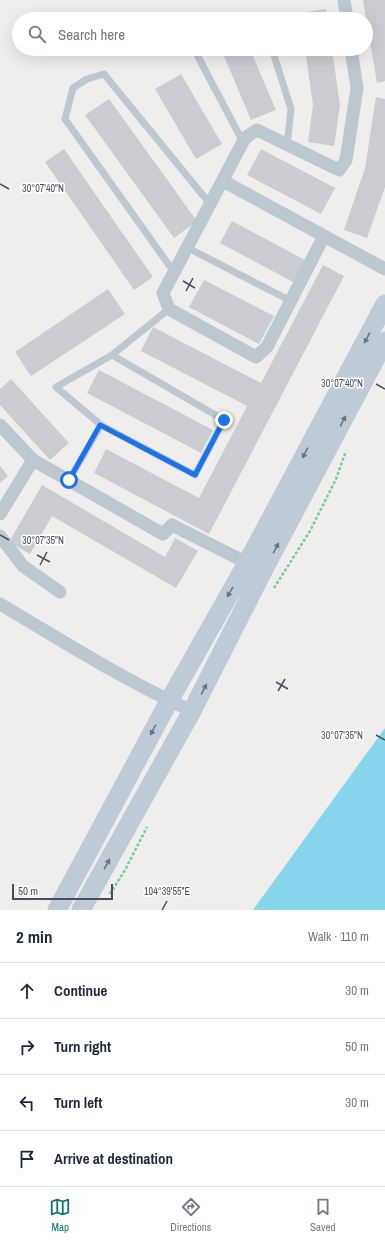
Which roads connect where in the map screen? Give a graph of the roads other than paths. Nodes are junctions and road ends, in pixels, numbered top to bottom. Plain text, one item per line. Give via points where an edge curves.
1 (344, 0) edge
2 (346, 12) edge
3 (198, 56) edge
4 (274, 56) edge
5 (352, 56) edge
6 (243, 142) junction
7 (287, 145) junction
8 (223, 181) junction
9 (210, 204) junction
10 (324, 236) junction
11 (188, 248) junction
12 (385, 269) edge
13 (174, 272) junction
14 (291, 301) junction
15 (385, 304) edge
16 (168, 309) junction
17 (385, 341) edge
18 (112, 355) junction
19 (0, 425) edge
20 (100, 425) junction
21 (33, 460) junction
22 (69, 480) junction
23 (0, 514) edge
24 (0, 536) edge
25 (255, 567) junction
26 (60, 592) dead end
27 (0, 604) edge
28 (169, 701) junction
29 (192, 711) junction
30 (57, 910) edge
31 (81, 910) edge

1 - 2 street
3 - 6 lane
4 - 7 lane via 291,109
5 - 7 street via 356,88 346,160 339,170
6 - 7 street via 257,130
6 - 8 street
8 - 9 street
8 - 10 street
9 - 11 street
9 - 13 lane via 104,74 86,79 73,88 65,119
10 - 12 street
10 - 14 street
11 - 13 street
11 - 14 lane
13 - 16 street via 163,293
14 - 16 street via 267,347 256,357
15 -> 25 main road
16 - 18 lane
25 -> 17 main road
18 - 20 lane via 56,387
18 - 20 lane via 224,420 195,475
19 - 21 street
20 - 22 lane
21 - 22 street
21 - 23 street
22 - 25 street via 162,534 172,525
24 - 26 street via 23,566
25 -> 28 main road
29 -> 25 main road
27 - 28 street via 102,665
28 - 29 street
28 -> 30 main road
31 -> 29 main road

